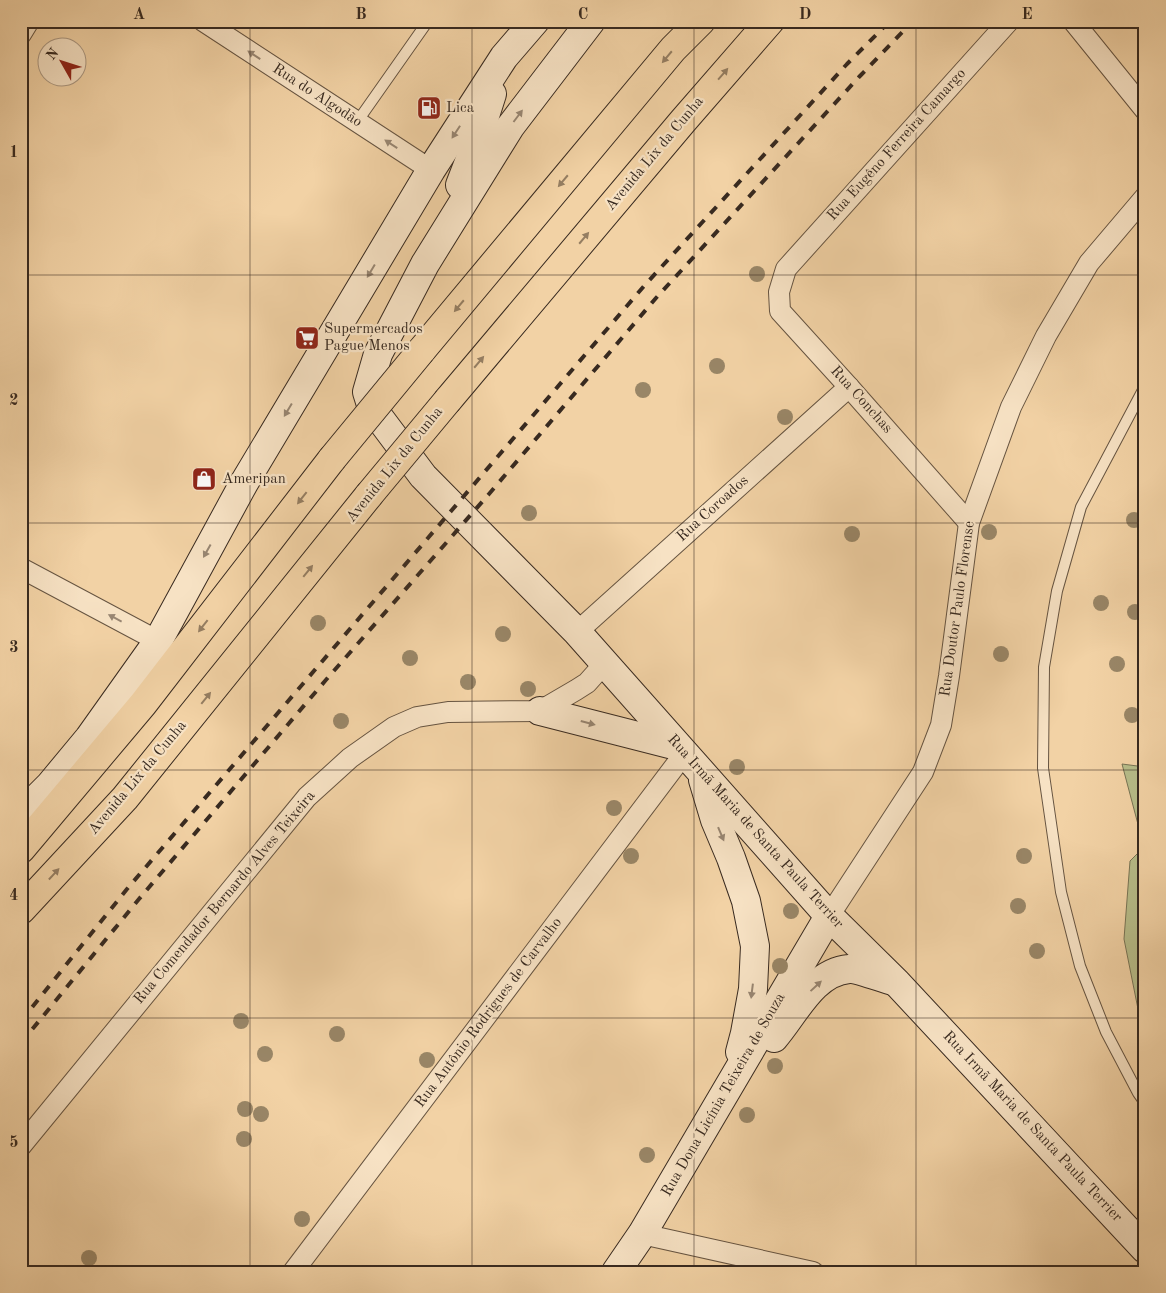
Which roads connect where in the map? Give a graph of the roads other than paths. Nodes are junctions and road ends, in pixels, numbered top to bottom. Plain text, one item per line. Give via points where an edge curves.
1 (28, 21) edge
2 (203, 21) edge
3 (428, 21) edge
4 (534, 21) edge
5 (591, 21) edge
6 (700, 21) edge
7 (770, 21) edge
8 (1009, 21) edge
9 (1072, 21) edge
10 (21, 34) edge
11 (504, 57) junction
12 (1145, 110) edge
13 (357, 122) junction
14 (431, 170) junction
15 (1145, 196) edge
16 (436, 246) junction
17 (786, 269) joint
18 (1145, 386) edge
19 (849, 387) junction
20 (969, 523) junction
21 (21, 568) edge
22 (577, 632) junction
23 (158, 641) junction
24 (604, 664) junction
25 (540, 711) junction
26 (89, 738) joint
27 (687, 757) junction
28 (25, 833) edge
29 (21, 910) edge
30 (829, 916) junction
31 (897, 983) junction
32 (727, 1089) junction
33 (1145, 1103) edge
34 (21, 1146) edge
35 (642, 1234) junction
36 (1145, 1249) edge
37 (293, 1272) edge
38 (616, 1272) edge
39 (813, 1272) edge

1 - 10 street
13 -> 2 street, Rua do Algodão
3 - 13 lane
4 - 11 main road
16 -> 5 main road via 510,127
6 -> 28 highway, bridge via 673,49 332,459 143,704
29 -> 7 highway, Avenida Lix da Cunha, bridge via 125,798 369,495
8 - 17 street, Rua Eugêno Ferreira Camargo
9 - 12 street
11 -> 14 main road
11 - 16 main road via 477,141
14 -> 13 street, Rua do Algodão
14 -> 23 main road via 244,483
15 - 20 street, Rua Doutor Paulo Florense via 1089,263 1046,336 1011,407
16 - 22 main road, Rua Irmã Maria de Santa Paula Terrier via 378,354 367,392 372,408 423,476
17 - 19 street, Rua Conchas via 779,292 780,311
18 - 33 lane via 1081,508 1056,591 1044,667 1043,768 1061,892 1080,966 1106,1032
19 - 20 street, Rua Conchas
19 - 22 street, Rua Coroados
20 - 30 street, Rua Doutor Paulo Florense via 941,725 923,772
23 -> 21 street
22 - 24 main road, Rua Irmã Maria de Santa Paula Terrier
23 - 26 main road
24 - 25 street, Rua Comendador Bernardo Alves Teixeira via 587,682
24 - 27 main road, Rua Irmã Maria de Santa Paula Terrier
25 -> 27 main road
25 - 34 street, Rua Comendador Bernardo Alves Teixeira via 448,712 417,717 394,727 350,758 307,797
26 - 28 highway
27 - 30 main road, Rua Irmã Maria de Santa Paula Terrier
27 -> 32 main road via 731,858 746,901 756,946 746,1032
27 - 37 street, Rua Antônio Rodrigues de Carvalho
30 - 31 main road, Rua Irmã Maria de Santa Paula Terrier
30 - 32 main road, Rua Dona Licínia Teixeira de Souza
32 -> 31 main road via 828,975 850,968
31 - 36 main road, Rua Irmã Maria de Santa Paula Terrier
32 - 35 main road, Rua Dona Licínia Teixeira de Souza
35 - 38 main road, Rua Dona Licínia Teixeira de Souza
35 - 39 street

